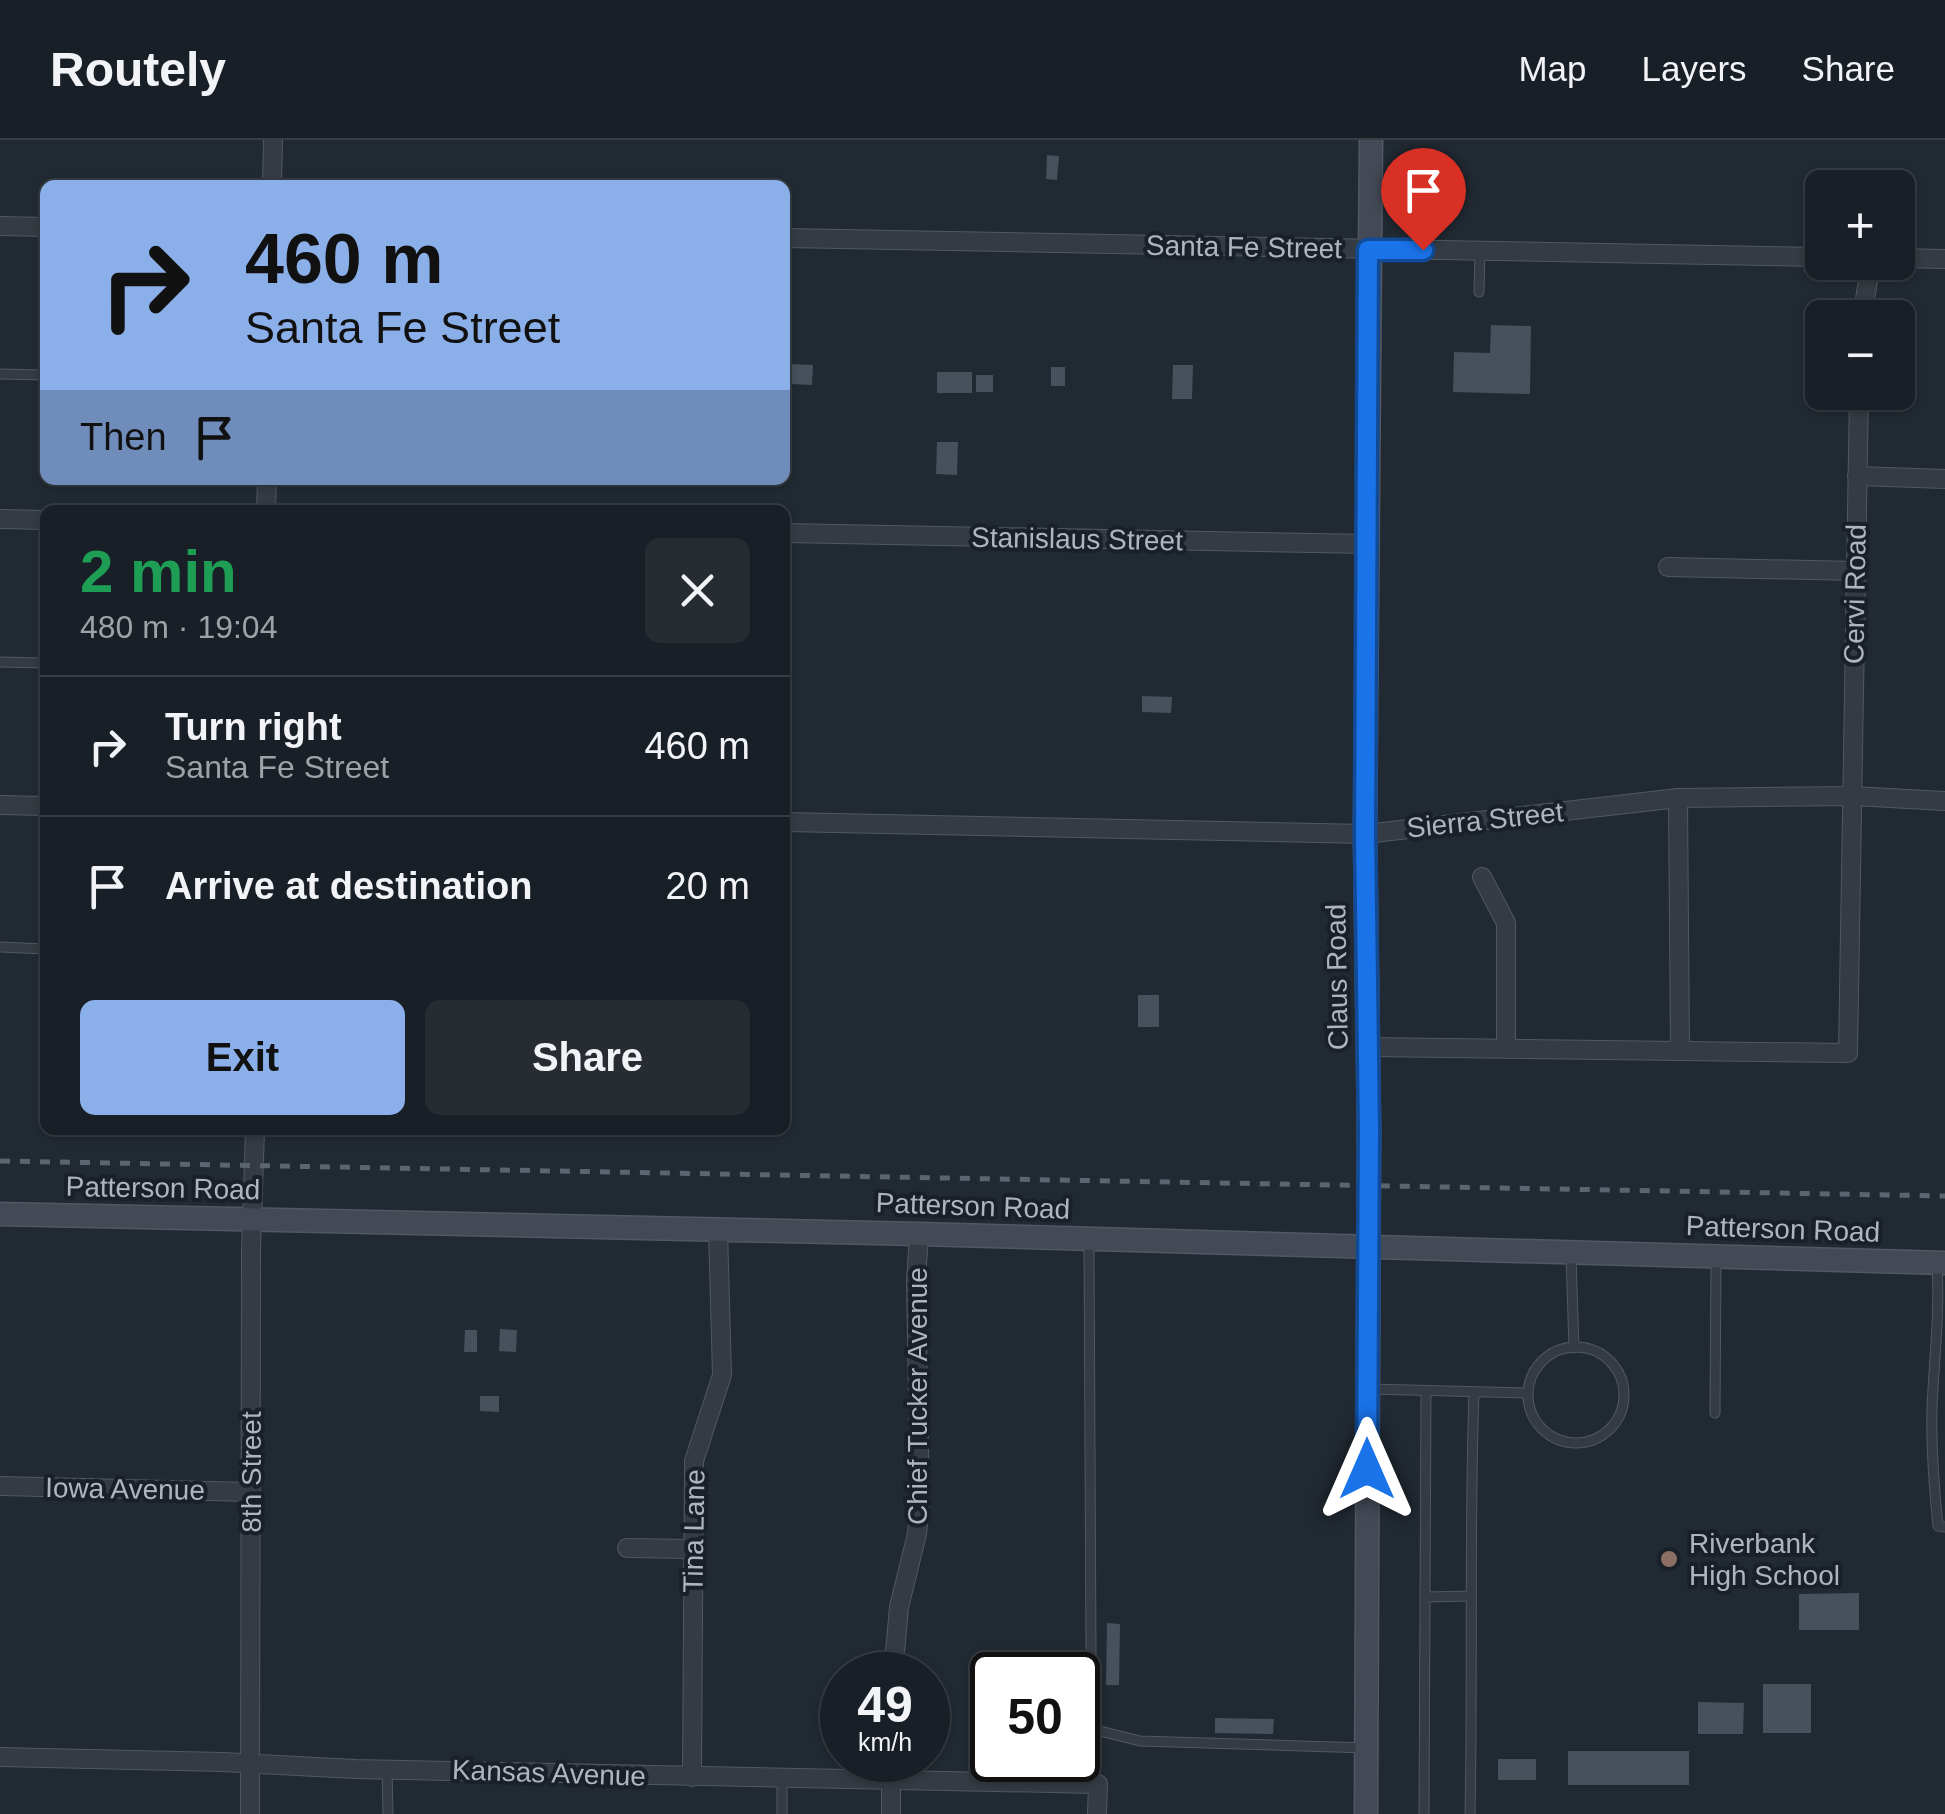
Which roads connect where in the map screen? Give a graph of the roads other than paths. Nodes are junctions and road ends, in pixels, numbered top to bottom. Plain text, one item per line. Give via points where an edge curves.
1 (273, 140) edge
2 (1371, 140) edge
3 (272, 180) edge
4 (0, 226) edge
5 (40, 227) edge
6 (790, 238) edge
7 (1368, 250) junction
8 (1480, 252) junction
9 (1805, 257) edge
10 (1915, 258) edge
11 (1945, 259) edge
12 (1480, 292) dead end
13 (0, 374) edge
14 (40, 375) edge
15 (1859, 410) edge
16 (1857, 476) junction
17 (1945, 479) edge
18 (0, 519) edge
19 (40, 520) edge
20 (790, 533) edge
21 (1368, 544) junction
22 (1668, 567) dead end
23 (1854, 570) junction
24 (0, 662) edge
25 (40, 662) edge
26 (1852, 796) junction
27 (1678, 798) junction
28 (1945, 801) edge
29 (0, 806) edge
30 (40, 806) edge
31 (790, 822) edge
32 (1365, 834) junction
33 (1482, 878) dead end
34 (0, 947) edge
35 (40, 948) edge
36 (1368, 1046) junction
37 (1506, 1049) junction
38 (1680, 1051) junction
39 (255, 1135) edge
40 (0, 1214) edge
41 (253, 1220) junction
42 (718, 1230) junction
43 (919, 1234) junction
44 (1090, 1239) junction
45 (1368, 1247) junction
46 (1571, 1254) junction
47 (1716, 1257) junction
48 (1941, 1263) edge
49 (1574, 1348) junction
50 (1368, 1389) junction
51 (1426, 1391) junction
52 (1474, 1392) junction
53 (1528, 1393) junction
54 (1715, 1412) dead end
55 (0, 1486) edge
56 (251, 1492) junction
57 (1945, 1528) edge
58 (626, 1548) dead end
59 (692, 1549) junction
60 (1427, 1596) junction
61 (1471, 1596) junction
62 (896, 1652) edge
63 (1366, 1748) junction
64 (0, 1757) edge
65 (250, 1764) junction
66 (387, 1768) junction
67 (692, 1776) junction
68 (782, 1778) junction
69 (820, 1779) edge
70 (950, 1781) edge
71 (892, 1782) edge
72 (250, 1814) edge
73 (388, 1814) edge
74 (782, 1814) edge
75 (891, 1814) edge
76 (1098, 1814) edge
77 (1366, 1814) edge
78 (1424, 1814) edge
79 (1470, 1814) edge

1 - 3 street
2 - 7 main road, Claus Road
4 - 5 street
6 - 7 street, Santa Fe Street
7 - 8 street, Santa Fe Street
7 - 21 main road, Claus Road
8 - 9 street, Santa Fe Street
8 - 12 lane
10 - 11 street
13 - 14 lane
15 - 16 street, Cervi Road
16 - 17 street
16 - 23 street, Cervi Road
18 - 19 street
20 - 21 street, Stanislaus Street
21 - 32 main road, Claus Road
22 - 23 street
23 - 26 street, Cervi Road
24 - 25 lane
26 - 27 street, Sierra Street
26 - 28 street, Sierra Street
26 - 38 street, Cervi Road via 1848,1054
27 - 32 street, Sierra Street
27 - 38 street
29 - 30 street
31 - 32 street, Sierra Street
32 - 36 main road, Claus Road
33 - 37 street via 1506,923
34 - 35 lane
36 - 37 street
36 - 45 main road, Claus Road
37 - 38 street
39 - 41 street, 8th Street
40 - 41 main road, Patterson Road
41 - 42 main road, Patterson Road
41 - 56 street, 8th Street
42 - 43 main road, Patterson Road
42 - 59 street, Tina Lane via 722,1375 694,1461
43 - 44 main road, Patterson Road
43 - 62 street, Chief Tucker Avenue via 920,1499
44 - 45 main road, Patterson Road
44 - 63 lane via 1096,1730 1140,1741
45 - 46 main road, Patterson Road
45 - 50 main road, Claus Road
46 - 47 main road, Patterson Road
46 - 49 lane
47 - 48 main road, Patterson Road
47 - 54 lane
48 - 57 lane via 1932,1411 1938,1526
49 - 53 lane via 1539,1364
49 - 53 lane via 1596,1351 1618,1372 1624,1402 1610,1430 1580,1444 1564,1442 1537,1424
50 - 51 lane
50 - 63 main road, Claus Road
51 - 52 lane
51 - 60 lane
52 - 53 lane
52 - 61 lane
55 - 56 street, Iowa Avenue
56 - 65 street, 8th Street
58 - 59 street
59 - 67 street, Tina Lane
60 - 61 lane
60 - 78 lane
61 - 79 lane
63 - 77 main road, Claus Road
64 - 65 street, Kansas Avenue
65 - 66 street, Kansas Avenue
65 - 72 street, 8th Street
66 - 67 street, Kansas Avenue
66 - 73 lane
67 - 68 street, Kansas Avenue
68 - 69 street, Kansas Avenue
68 - 74 lane
70 - 76 street, Kansas Avenue via 1098,1784
71 - 75 street

